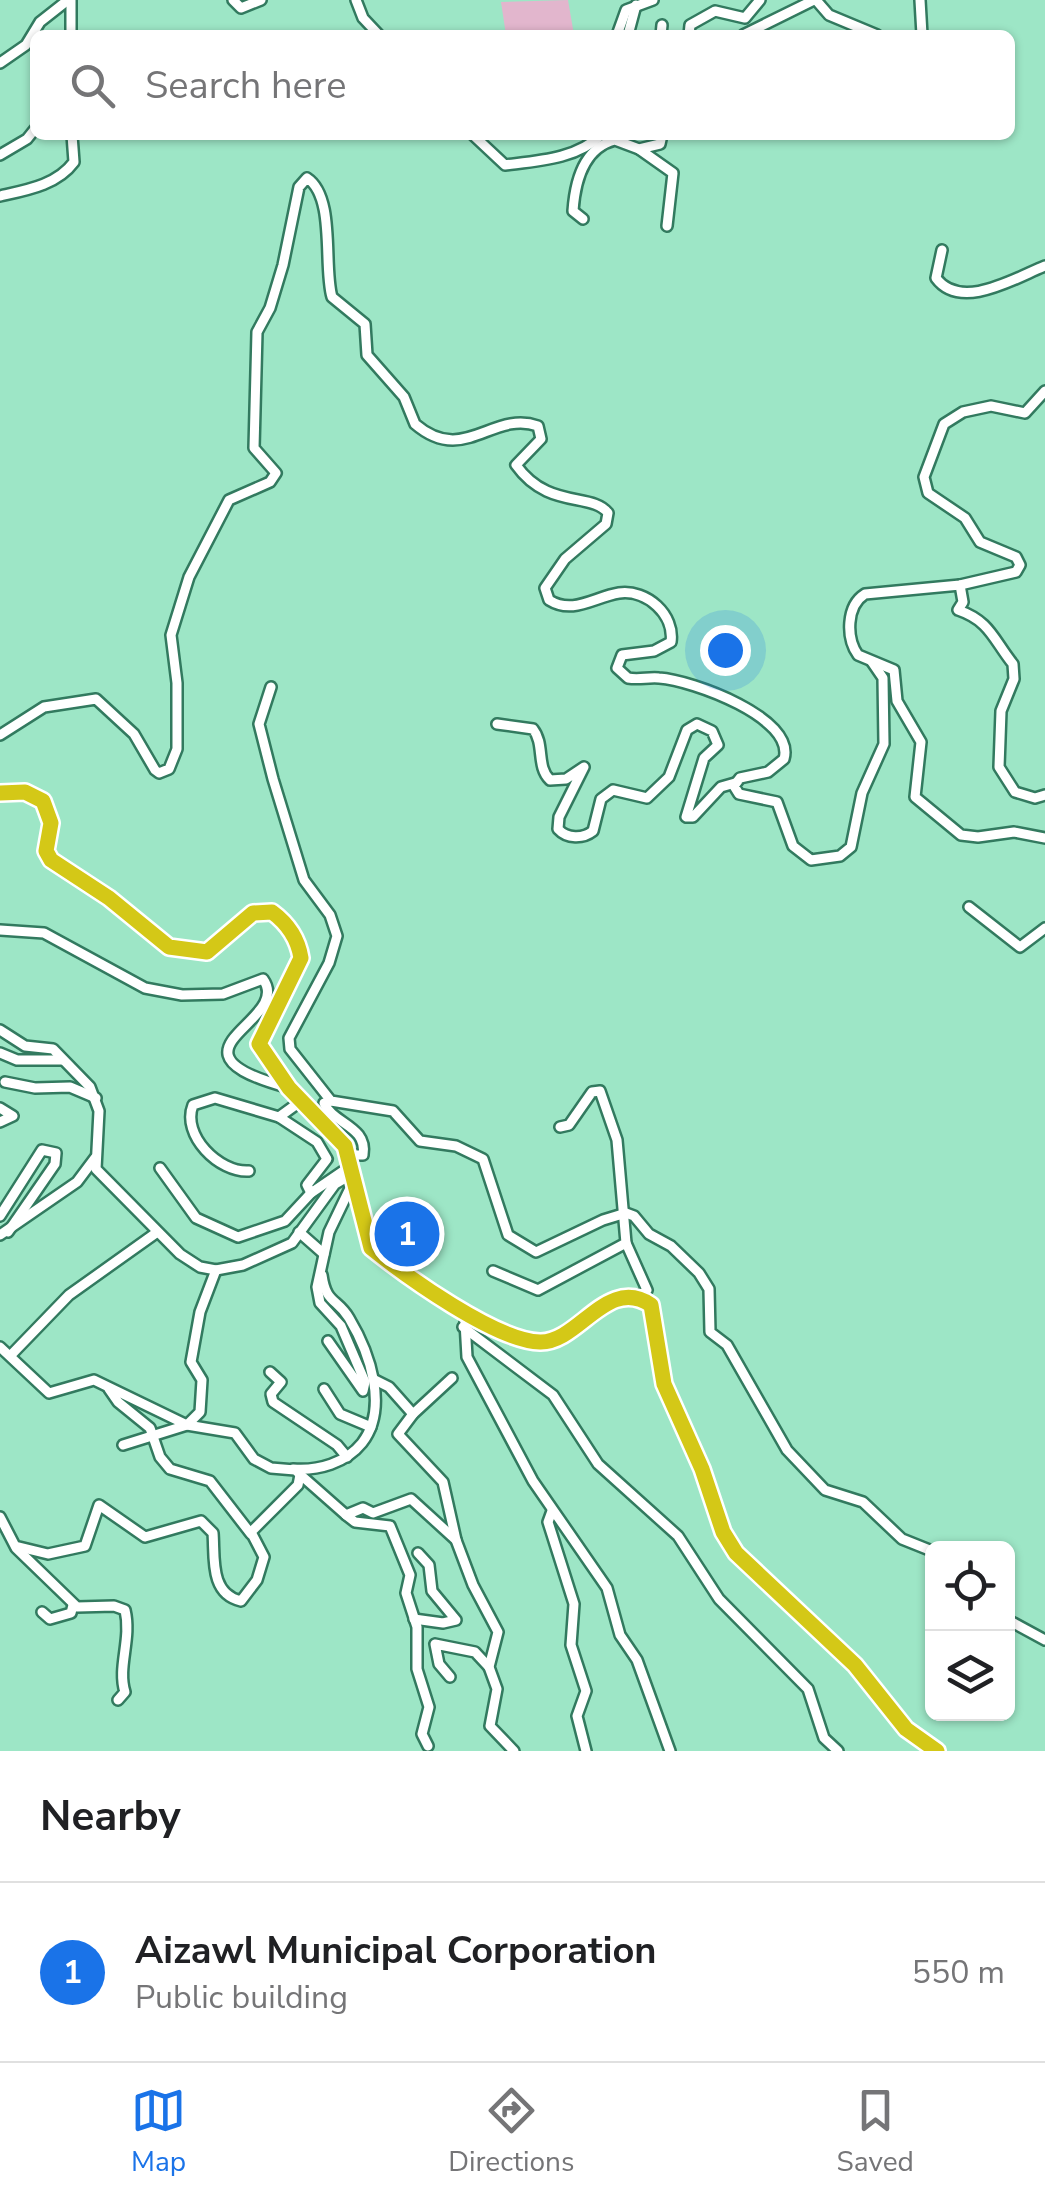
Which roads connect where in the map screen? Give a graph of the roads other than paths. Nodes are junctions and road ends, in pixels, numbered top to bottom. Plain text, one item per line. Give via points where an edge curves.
1 (69, 0) edge
2 (233, 0) edge
3 (261, 0) edge
4 (356, 0) edge
5 (653, 0) edge
6 (760, 0) edge
7 (815, 0) edge
8 (920, 0) edge
9 (636, 6) junction
10 (35, 30) edge
11 (71, 30) edge
12 (374, 30) edge
13 (619, 30) edge
14 (629, 30) edge
15 (690, 30) edge
16 (753, 30) edge
17 (865, 30) edge
18 (922, 30) edge
19 (30, 38) edge
20 (0, 63) edge
21 (30, 137) edge
22 (72, 140) edge
23 (478, 140) edge
24 (594, 140) edge
25 (661, 140) edge
26 (639, 150) junction
27 (0, 155) edge
28 (0, 196) edge
29 (583, 219) dead end
30 (667, 226) dead end
31 (942, 250) dead end
32 (1045, 266) edge
33 (1045, 391) edge
34 (960, 586) junction
35 (872, 662) junction
36 (270, 686) dead end
37 (497, 724) dead end
38 (0, 735) edge
39 (734, 783) junction
40 (0, 793) edge
41 (1045, 795) edge
42 (1045, 838) edge
43 (969, 907) dead end
44 (1045, 928) edge
45 (0, 930) edge
46 (0, 1030) edge
47 (0, 1053) edge
48 (70, 1062) junction
49 (5, 1082) dead end
50 (289, 1088) junction
51 (96, 1098) junction
52 (301, 1100) junction
53 (331, 1100) junction
54 (0, 1108) edge
55 (279, 1117) junction
56 (0, 1122) edge
57 (560, 1127) dead end
58 (96, 1155) junction
59 (160, 1168) dead end
60 (353, 1168) junction
61 (249, 1171) dead end
62 (311, 1194) junction
63 (626, 1213) junction
64 (0, 1216) edge
65 (299, 1232) junction
66 (156, 1233) junction
67 (4, 1234) edge
68 (626, 1243) junction
69 (324, 1254) junction
70 (320, 1267) junction
71 (216, 1270) junction
72 (493, 1271) dead end
73 (637, 1298) junction
74 (466, 1321) junction
75 (328, 1341) dead end
76 (0, 1347) edge
77 (11, 1355) junction
78 (270, 1372) dead end
79 (452, 1378) dead end
80 (372, 1379) junction
81 (109, 1388) junction
82 (324, 1390) dead end
83 (412, 1414) junction
84 (187, 1426) junction
85 (371, 1427) junction
86 (153, 1438) junction
87 (123, 1444) dead end
88 (347, 1458) junction
89 (296, 1472) junction
90 (552, 1511) junction
91 (346, 1515) junction
92 (0, 1517) edge
93 (251, 1534) junction
94 (456, 1540) junction
95 (15, 1546) junction
96 (925, 1548) edge
97 (418, 1553) dead end
98 (71, 1603) junction
99 (42, 1612) dead end
100 (414, 1619) junction
101 (1015, 1624) edge
102 (1045, 1640) edge
103 (489, 1667) junction
104 (450, 1677) dead end
105 (118, 1700) dead end
106 (428, 1746) dead end
107 (514, 1751) edge
108 (586, 1751) edge
109 (670, 1751) edge
110 (838, 1751) edge
111 (938, 1751) edge

1 - 10 street
1 - 11 street
2 - 3 street via 241,8
4 - 12 street
5 - 9 street
6 - 15 street via 745,18 715,11
7 - 16 street
7 - 17 street via 829,15
8 - 18 street
9 - 13 street via 624,13
9 - 14 street
19 - 20 street
21 - 27 street
22 - 28 street via 74,162 66,172
23 - 24 street via 505,166 554,158
25 - 26 street
26 - 29 street via 615,140 590,155 573,206
26 - 30 street via 673,173
31 - 32 street via 936,278 966,292
33 - 34 street via 1032,410 976,408 938,432 926,490 965,518 980,542 1012,554 1020,565 1010,574
34 - 35 street via 858,598 852,642
34 - 41 street via 958,610 993,630 1014,664 998,744 1002,778 1015,792
35 - 39 street via 883,678 886,729 854,839 840,856 811,860 793,846 777,802 739,794
35 - 42 street via 893,668 897,701 921,742 915,797 924,809 961,835
36 - 53 street via 259,724 272,779 304,880 337,936 288,1044
37 - 39 street via 520,724 536,733 550,780 566,779 584,766 559,816 565,836 593,831 602,799 614,790 647,798 669,777 687,730 697,724 712,731 718,744 704,758 686,817
38 - 39 street via 44,707 96,699 134,734 155,770 170,769 178,748 171,635 188,578 231,498 276,473 254,448 257,332 270,308 299,187 308,178 317,188 329,238 332,297 365,324 367,355 404,397 415,424 439,438 465,441 506,424 533,423 541,439 517,462 525,477 553,496 605,507 606,524 547,582 549,600 570,607 625,592 656,604 669,622 671,642 622,655 621,674 673,680 770,721 782,734 786,753 777,767
40 - 50 highway via 25,792 43,801 51,860 169,947 207,952 254,913 282,919 301,958 259,1044
43 - 44 street via 1020,947
45 - 50 street via 44,932 145,988 182,995 222,994 262,979 264,1004 232,1042 229,1056 247,1076
46 - 48 street via 25,1046 54,1049
47 - 48 street
48 - 51 street
49 - 51 street via 70,1087
50 - 52 highway
51 - 58 street
52 - 55 street
52 - 60 highway via 336,1133
53 - 60 street via 326,1110 364,1144
53 - 63 street via 385,1108 400,1114 420,1141 456,1146 483,1159 508,1235 538,1253
54 - 56 street via 13,1116
55 - 61 street via 215,1098 193,1104 189,1119 196,1137 224,1167
55 - 62 street via 318,1142 327,1159 307,1185
57 - 63 street via 600,1091 616,1140
58 - 66 street via 98,1172 132,1200
58 - 67 street via 77,1182
59 - 62 street via 196,1218 234,1237 285,1222
60 - 62 street
60 - 65 street
60 - 69 street
60 - 74 highway via 371,1248
63 - 68 street
63 - 96 street via 699,1273 709,1289 710,1332 727,1345 786,1450 825,1490 863,1502 902,1539
64 - 67 street via 42,1150 56,1153 55,1164
65 - 69 street
65 - 71 street via 292,1243 261,1258
66 - 71 street via 200,1267
66 - 77 street via 69,1295
68 - 72 street via 538,1290
68 - 73 street via 647,1290
69 - 70 street
70 - 75 street via 320,1303 341,1326 363,1390
70 - 80 street via 327,1299 349,1317
71 - 84 street via 191,1362 200,1374 200,1412
73 - 74 highway via 600,1306 544,1343
73 - 111 highway via 652,1305 664,1384 722,1532 855,1665 906,1729
74 - 90 street via 467,1357
74 - 110 street via 553,1395 598,1464 678,1536 719,1599 808,1689 824,1738
76 - 77 street
77 - 81 street via 49,1393 94,1380
78 - 88 street via 282,1382 271,1394 273,1402
79 - 83 street
80 - 83 street
80 - 85 street via 377,1400
81 - 84 street
81 - 86 street via 148,1424
82 - 85 street via 340,1414
83 - 94 street via 398,1437 443,1482
84 - 86 street
84 - 89 street via 235,1433 254,1459
85 - 88 street
86 - 87 street
86 - 93 street via 170,1470 210,1481
88 - 89 street
89 - 91 street
89 - 93 street via 298,1485
90 - 108 street via 547,1520 571,1591 571,1645 586,1691 578,1716
90 - 109 street via 608,1588 620,1635 637,1660
91 - 94 street via 363,1508 373,1513 408,1498
91 - 100 street via 391,1528 410,1575 406,1593
92 - 95 street
93 - 95 street via 264,1557 242,1601 228,1596 220,1582 210,1555 212,1533 201,1522 146,1537 99,1505 85,1546 48,1554
94 - 103 street via 498,1632
95 - 98 street
97 - 100 street via 428,1565 432,1591 456,1620
98 - 99 street via 74,1610 66,1616
98 - 105 street via 126,1610 125,1692
100 - 106 street via 416,1668 430,1707 422,1730
101 - 102 street
103 - 104 street via 475,1652 435,1644
103 - 107 street via 498,1689 490,1726

